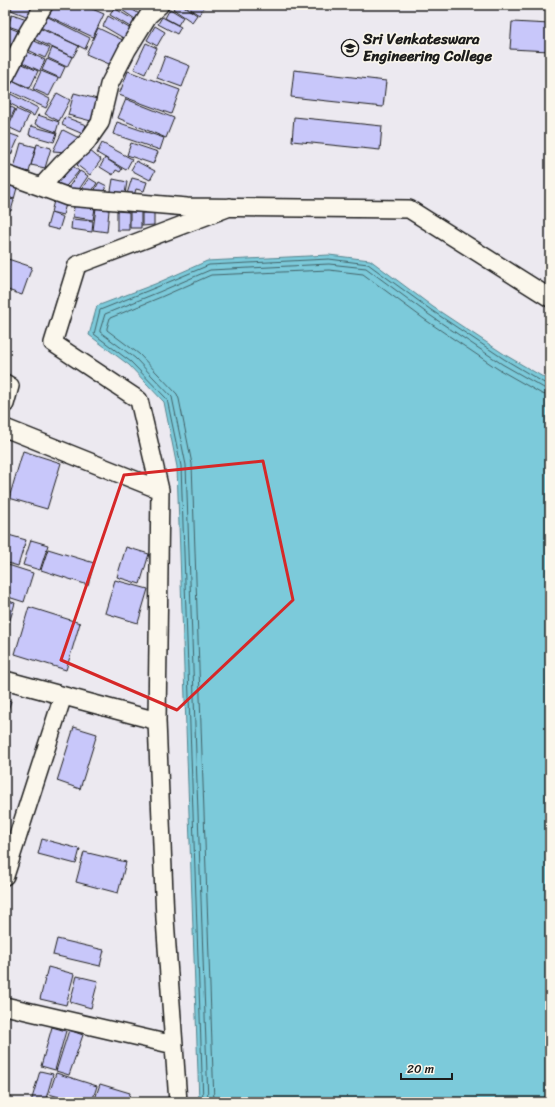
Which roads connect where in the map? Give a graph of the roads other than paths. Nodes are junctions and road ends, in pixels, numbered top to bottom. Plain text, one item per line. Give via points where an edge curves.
1 (44, 5) edge
2 (160, 5) edge
3 (5, 77) edge
4 (5, 174) edge
5 (40, 187) junction
6 (230, 207) junction
7 (550, 298) edge
8 (5, 383) edge
9 (5, 404) edge
10 (5, 428) edge
11 (160, 490) junction
12 (5, 680) edge
13 (63, 696) junction
14 (157, 722) junction
15 (5, 876) edge
16 (5, 1006) edge
17 (174, 1045) junction
18 (178, 1102) edge

1 - 3 street
2 - 5 street via 148,16 127,50 109,86 100,123 86,143
4 - 5 street
5 - 6 street via 68,197 187,207
6 - 7 street via 409,209
6 - 11 street via 77,265 53,343 139,400
8 - 9 street via 10,386
10 - 11 street
11 - 14 street
12 - 13 street
13 - 14 street
13 - 15 street
14 - 17 street via 165,919
16 - 17 street
17 - 18 street

